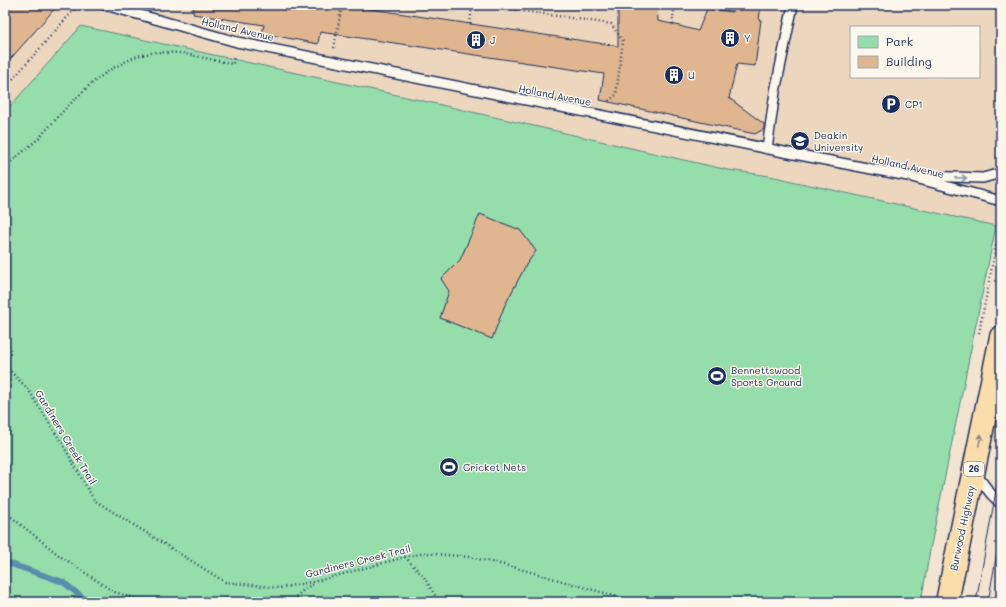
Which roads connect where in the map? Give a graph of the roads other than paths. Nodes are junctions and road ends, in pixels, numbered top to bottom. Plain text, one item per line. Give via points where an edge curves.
1 (105, 5) edge
2 (793, 5) edge
3 (767, 149) junction
4 (1001, 173) edge
5 (908, 176) junction
6 (1001, 201) edge
7 (1001, 337) edge
8 (974, 471) junction
9 (1001, 504) edge
10 (947, 602) edge

1 - 3 lane, Holland Avenue via 237,42
2 - 3 lane
3 - 5 lane, Holland Avenue
5 -> 4 lane via 983,178
5 - 6 lane, Holland Avenue
8 -> 7 highway, Burwood Highway / 26
8 - 9 lane
8 - 10 highway, Burwood Highway / 26

